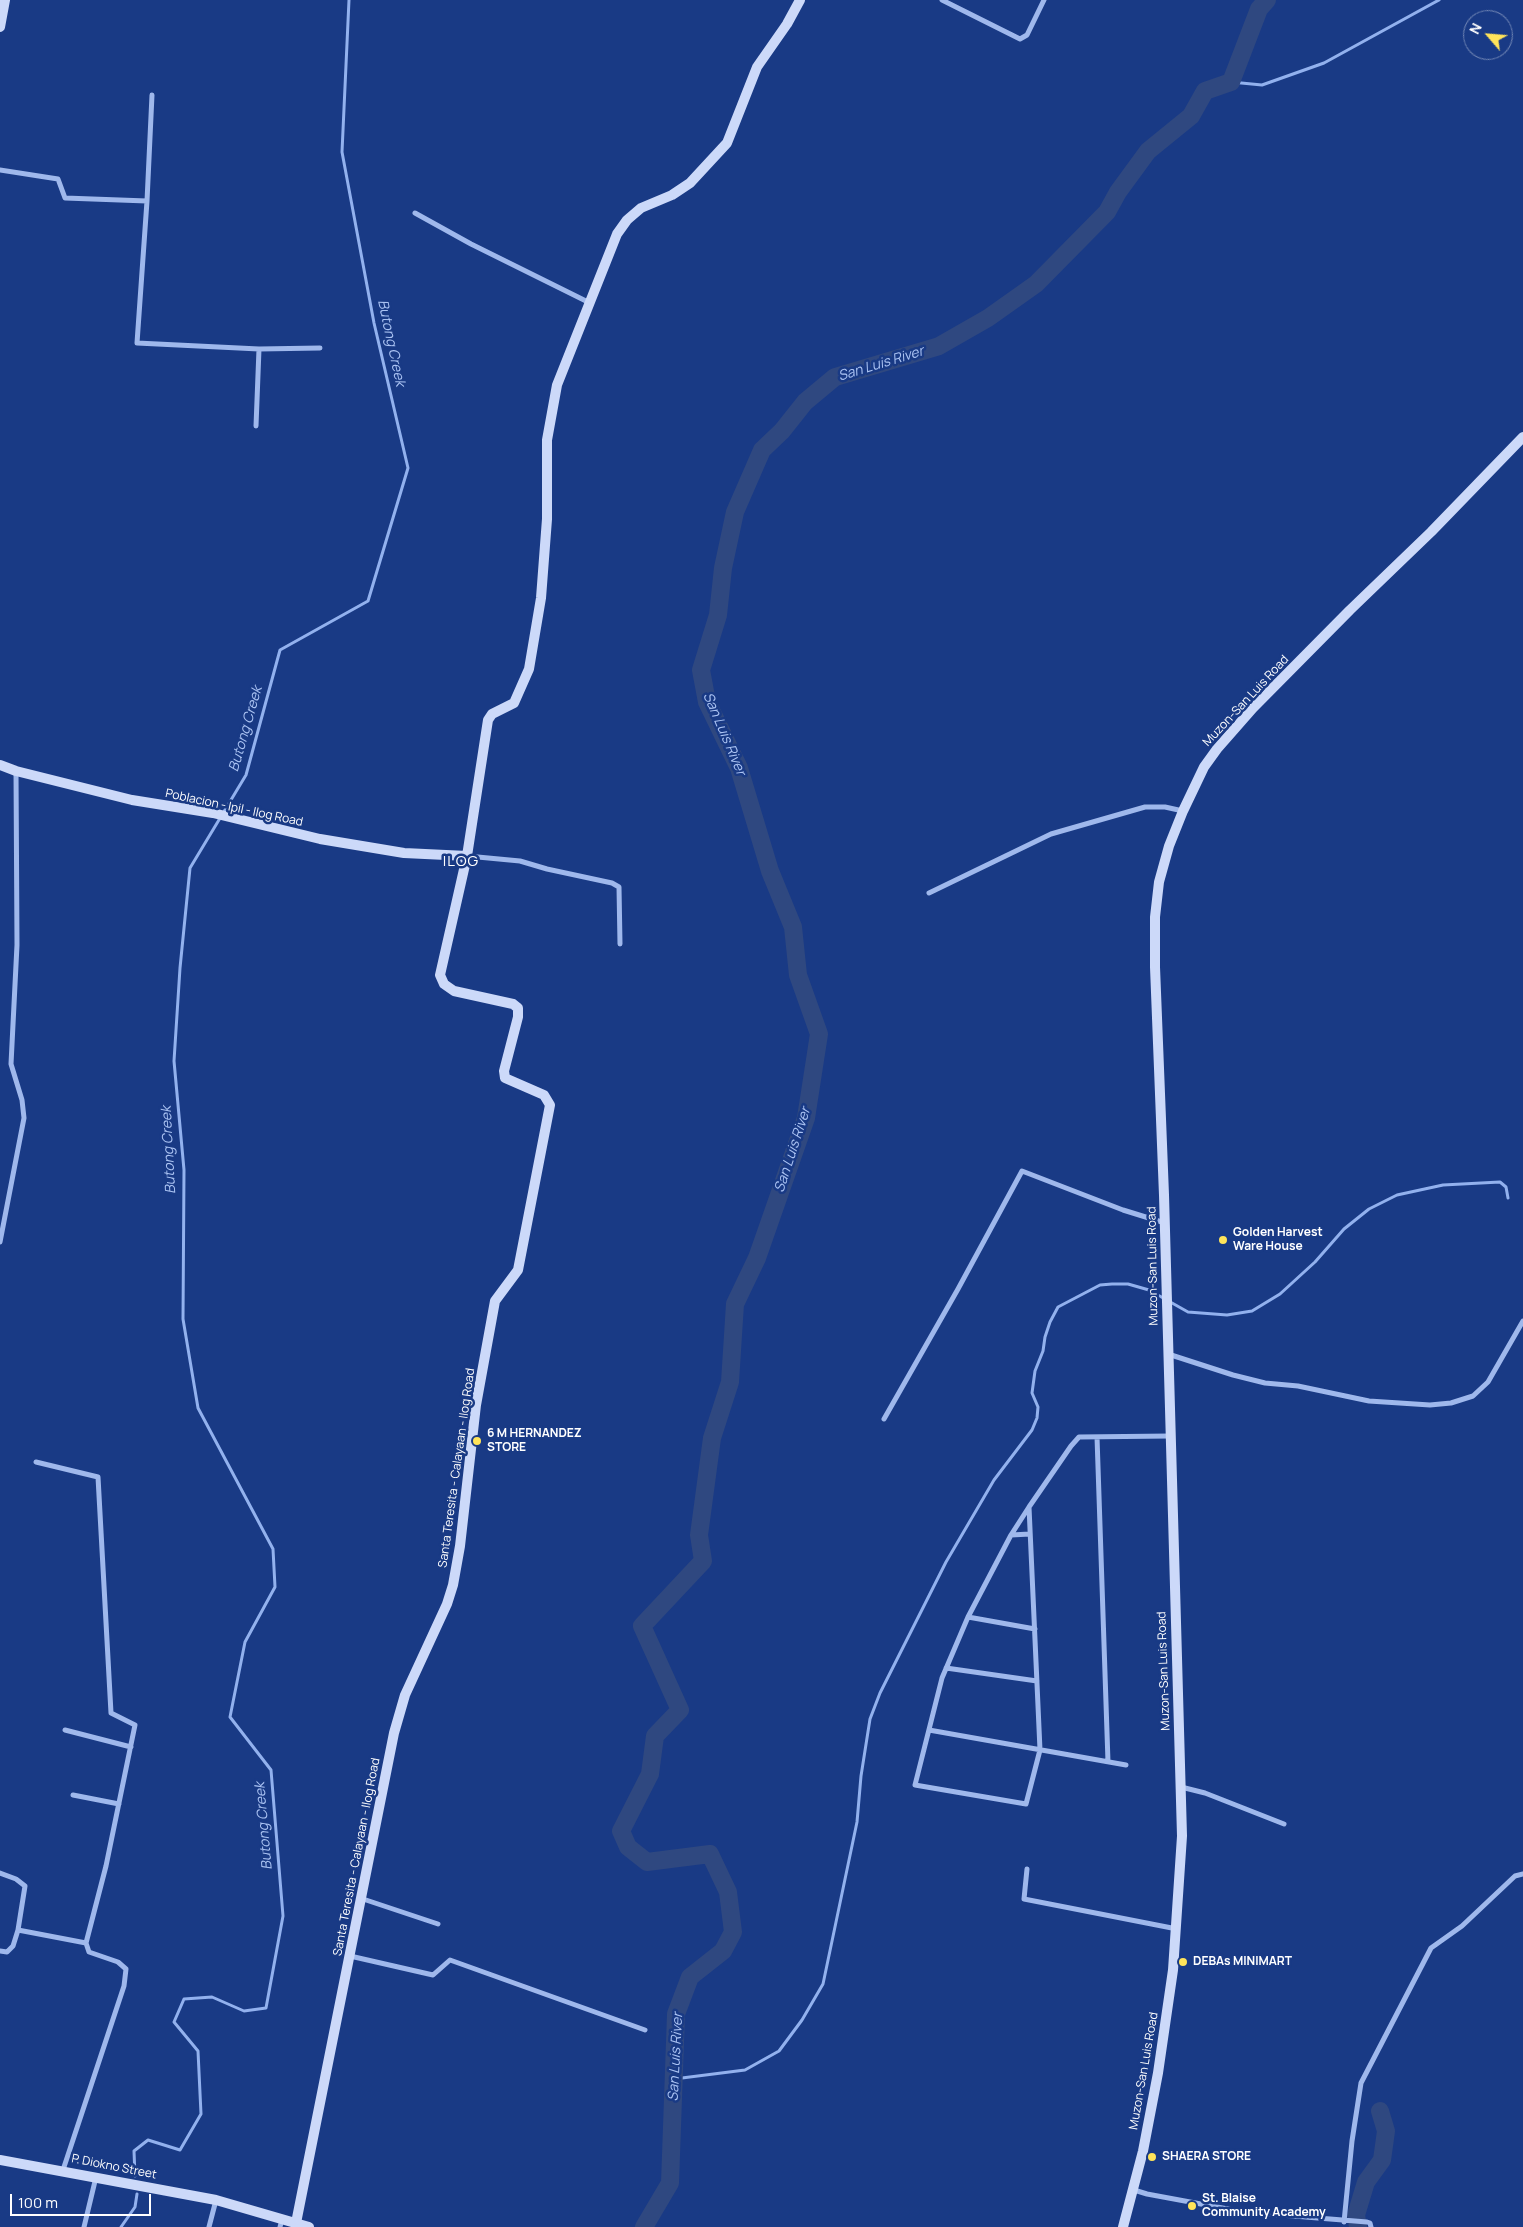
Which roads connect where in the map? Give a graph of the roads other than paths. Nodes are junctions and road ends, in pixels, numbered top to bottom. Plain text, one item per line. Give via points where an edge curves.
1 (5, 0) edge
2 (800, 0) edge
3 (942, 0) edge
4 (1044, 0) edge
5 (0, 27) edge
6 (152, 95) dead end
7 (0, 170) edge
8 (147, 201) junction
9 (415, 213) dead end
10 (590, 303) junction
11 (320, 348) dead end
12 (259, 349) junction
13 (256, 426) dead end
14 (1523, 437) edge
15 (0, 765) edge
16 (16, 771) junction
17 (1183, 810) junction
18 (467, 856) junction
19 (929, 893) dead end
20 (620, 944) dead end
21 (1165, 1224) junction
22 (0, 1242) edge
23 (1523, 1321) edge
24 (1168, 1354) junction
25 (884, 1420) dead end
26 (1170, 1436) junction
27 (1097, 1437) junction
28 (36, 1462) dead end
29 (1029, 1507) junction
30 (1030, 1534) junction
31 (1011, 1535) junction
32 (968, 1617) junction
33 (1035, 1629) junction
34 (946, 1668) junction
35 (1037, 1681) junction
36 (65, 1730) dead end
37 (929, 1730) junction
38 (131, 1747) junction
39 (1040, 1750) junction
40 (1108, 1762) junction
41 (1126, 1765) dead end
42 (1181, 1786) junction
43 (73, 1795) dead end
44 (119, 1804) junction
45 (1284, 1824) dead end
46 (1027, 1869) dead end
47 (0, 1874) edge
48 (1523, 1874) edge
49 (360, 1898) junction
50 (438, 1924) dead end
51 (1177, 1929) junction
52 (18, 1930) junction
53 (86, 1943) junction
54 (0, 1951) edge
55 (350, 1956) junction
56 (645, 2030) dead end
57 (0, 2160) edge
58 (63, 2170) junction
59 (96, 2177) junction
60 (1134, 2190) junction
61 (216, 2200) junction
62 (1344, 2222) junction
63 (281, 2223) edge
64 (296, 2224) junction
65 (1369, 2225) edge
66 (84, 2227) edge
67 (209, 2227) edge
68 (309, 2227) edge
69 (1123, 2227) edge

1 - 5 street
2 - 10 street, Santa Teresita - Calayaan - Ilog Road via 757,67 727,143 690,183 672,195 641,208 627,220 617,234
3 - 4 street via 1020,39 1027,35
6 - 8 street
7 - 8 street via 58,179 65,198
8 - 12 street via 137,343
9 - 10 street
10 - 18 street, Santa Teresita - Calayaan - Ilog Road via 557,385 547,440 547,519 541,598 529,669 514,702 492,714 488,720
11 - 12 street
12 - 13 street
14 - 17 street, Muzon-San Luis Road via 1234,730 1204,768
15 - 16 street, Poblacion - Ipil - Ilog Road
16 - 18 street, Poblacion - Ipil - Ilog Road via 132,800 244,820 320,839 395,852
16 - 22 street via 17,945 11,1064 24,1118
17 - 19 street via 1145,807 1051,834
17 - 21 street, Muzon-San Luis Road via 1163,865 1155,918
18 - 20 street via 520,860 612,883 619,888
18 - 49 street, Santa Teresita - Calayaan - Ilog Road via 440,975 444,984 454,991 513,1004 518,1008 505,1078 544,1095 550,1105 518,1270 495,1301 476,1405 453,1585 399,1713
21 - 24 street, Muzon-San Luis Road
21 - 25 street via 1022,1171
23 - 24 street via 1488,1382 1473,1396 1430,1405 1369,1401 1257,1381
24 - 26 street, Muzon-San Luis Road
26 - 27 street
26 - 42 street, Muzon-San Luis Road
27 - 29 street via 1079,1437
27 - 40 street
28 - 38 street via 98,1477 111,1712 136,1725
29 - 30 street
29 - 31 street
30 - 31 street
30 - 33 street
31 - 32 street
32 - 33 street
32 - 34 street
33 - 35 street
34 - 35 street
34 - 37 street
35 - 39 street
36 - 38 street
37 - 39 street
37 - 39 street via 915,1785 1026,1804
38 - 44 street
39 - 40 street
40 - 41 street
42 - 45 street
42 - 51 street, Muzon-San Luis Road via 1181,1876
43 - 44 street
44 - 53 street
46 - 51 street via 1024,1899
47 - 52 street via 25,1886
48 - 62 street via 1515,1876 1462,1926 1431,1948 1361,2083
49 - 50 street
49 - 55 street, Santa Teresita - Calayaan - Ilog Road
51 - 60 street, Muzon-San Luis Road via 1158,2073
52 - 53 street
52 - 54 street via 13,1946 7,1952
53 - 58 street via 89,1952 118,1962 126,1969 124,1986
55 - 56 street via 433,1975 450,1960
55 - 64 street, Santa Teresita - Calayaan - Ilog Road
57 - 58 street, P. Diokno Street
58 - 59 street, P. Diokno Street
59 - 61 street, P. Diokno Street
59 - 66 street
60 - 62 street via 1244,2212
60 - 69 street, Muzon-San Luis Road
61 - 63 street, P. Diokno Street
61 - 67 street
62 - 65 street
63 - 64 street, P. Diokno Street
64 - 68 street, P. Diokno Street

